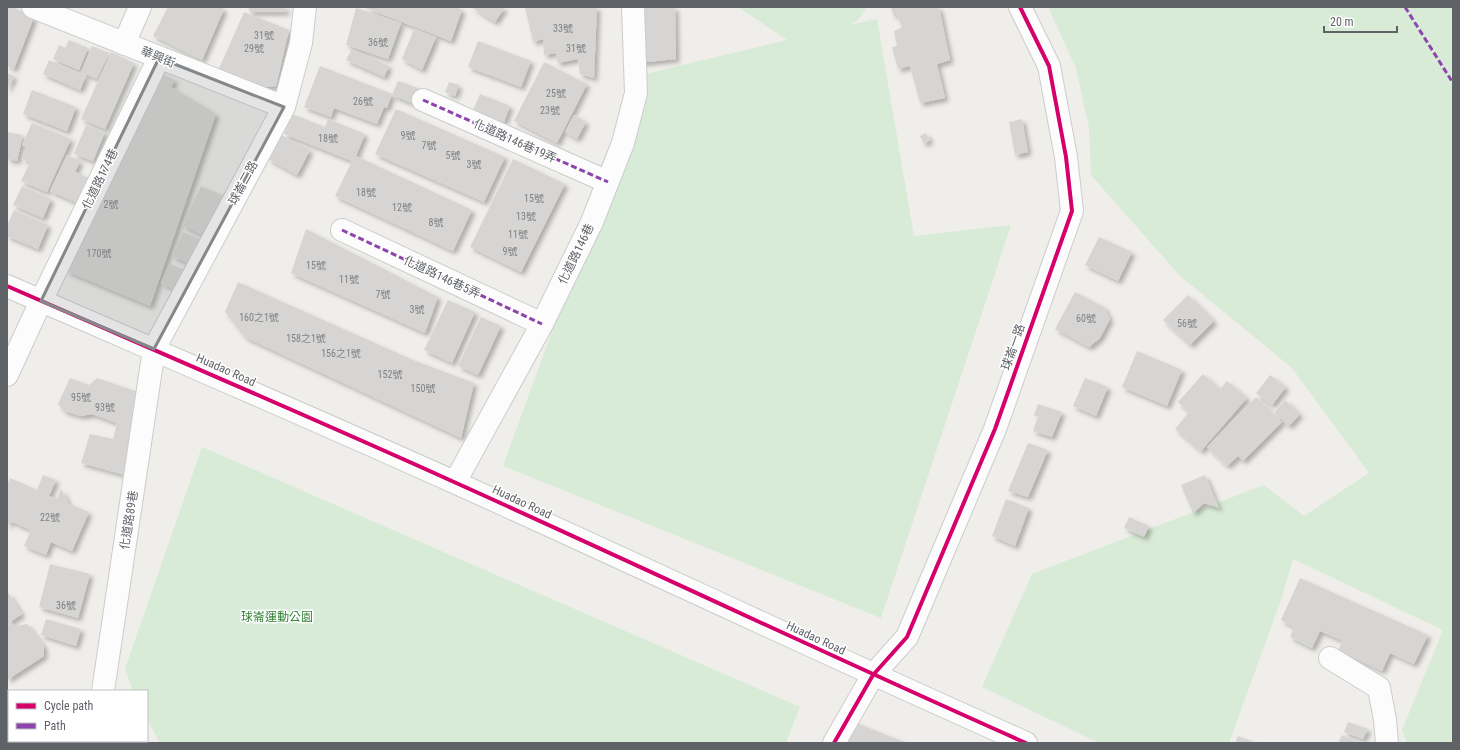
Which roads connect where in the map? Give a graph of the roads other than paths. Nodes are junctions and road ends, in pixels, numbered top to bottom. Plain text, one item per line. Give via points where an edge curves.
1 (33, 7) edge
2 (140, 7) edge
3 (305, 7) edge
4 (633, 7) edge
5 (1020, 7) edge
6 (124, 44) junction
7 (159, 58) junction
8 (423, 100) dead end
9 (284, 107) junction
10 (608, 182) junction
11 (342, 230) dead end
12 (7, 286) edge
13 (41, 301) junction
14 (542, 324) junction
15 (154, 349) junction
16 (7, 375) edge
17 (455, 482) junction
18 (1330, 658) dead end
19 (873, 675) junction
20 (103, 690) edge
21 (834, 743) edge
22 (1026, 743) edge
23 (1387, 743) edge

1 - 6 street, 華興街
2 - 6 street
3 - 9 street, 球崙二路 via 301,43
4 - 10 street, 化道路146巷 via 636,93 623,143
5 - 19 street, 球崙一路 via 1049,66 1066,157 1072,211 995,429 907,637
6 - 7 street, 華興街
7 - 9 street, 華興街
7 - 13 street, 化道路174巷
8 - 10 street, 化道路146巷19弄
9 - 15 street, 球崙二路
10 - 14 street, 化道路146巷 via 592,222
11 - 14 street, 化道路146巷5弄
12 - 13 street, Huadao Road
13 - 15 street, Huadao Road
13 - 16 street, 化道路174巷
14 - 17 street, 化道路146巷
15 - 17 street, Huadao Road
15 - 20 street, 化道路89巷
17 - 19 street, Huadao Road
18 - 23 street via 1379,688
19 - 21 street, 球崙一路
19 - 22 street, Huadao Road

